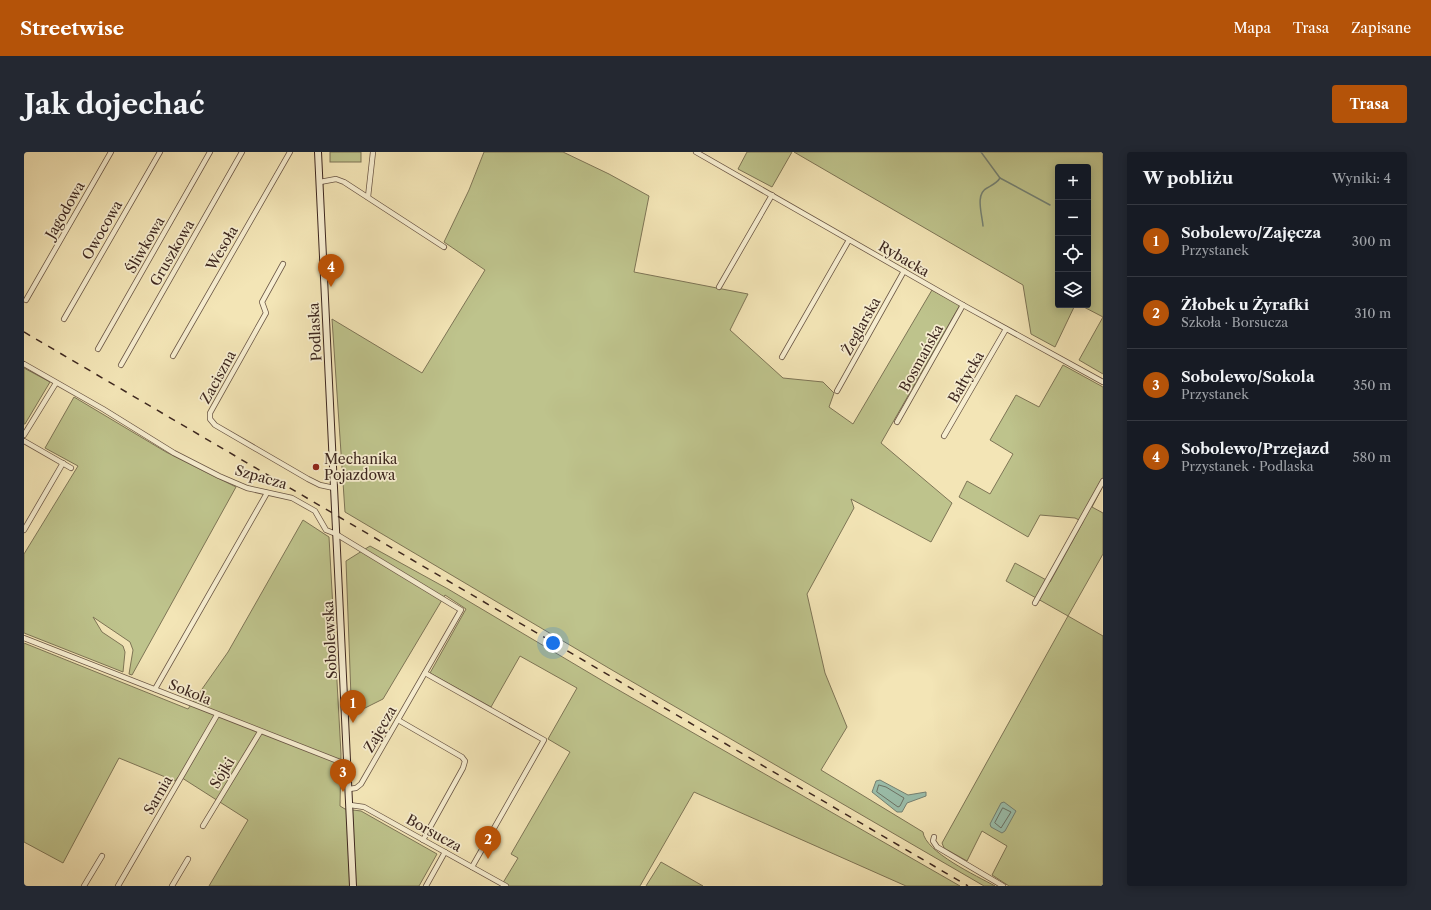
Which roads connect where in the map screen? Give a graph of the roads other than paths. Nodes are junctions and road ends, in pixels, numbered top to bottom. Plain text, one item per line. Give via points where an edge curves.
1 (110, 152) edge
2 (160, 152) edge
3 (210, 152) edge
4 (242, 152) edge
5 (290, 152) edge
6 (318, 152) edge
7 (373, 152) edge
8 (696, 152) edge
9 (320, 182) junction
10 (772, 195) junction
11 (368, 197) junction
12 (849, 240) junction
13 (444, 247) dead end
14 (283, 264) dead end
15 (904, 271) junction
16 (719, 287) dead end
17 (26, 300) dead end
18 (963, 305) junction
19 (64, 319) dead end
20 (1006, 329) junction
21 (98, 349) dead end
22 (173, 356) dead end
23 (782, 357) dead end
24 (24, 364) edge
25 (121, 365) dead end
26 (1103, 382) edge
27 (56, 383) junction
28 (837, 391) dead end
29 (898, 422) dead end
30 (24, 435) edge
31 (944, 436) dead end
32 (24, 440) edge
33 (63, 463) junction
34 (71, 468) dead end
35 (1103, 481) edge
36 (334, 488) junction
37 (267, 493) junction
38 (24, 530) edge
39 (336, 534) junction
40 (1036, 603) dead end
41 (461, 610) joint
42 (24, 638) edge
43 (425, 673) junction
44 (155, 689) junction
45 (217, 715) junction
46 (398, 720) junction
47 (260, 732) junction
48 (348, 765) junction
49 (350, 789) junction
50 (350, 805) junction
51 (203, 826) dead end
52 (934, 837) dead end
53 (423, 840) junction
54 (445, 852) junction
55 (102, 856) dead end
56 (188, 859) dead end
57 (472, 867) junction
58 (84, 886) edge
59 (118, 886) edge
60 (172, 886) edge
61 (353, 886) edge
62 (426, 886) edge
63 (506, 886) edge
64 (1003, 886) edge

1 - 17 street, Jagodowa
2 - 19 street, Owocowa
3 - 21 street, Śliwkowa
4 - 25 street, Gruszkowa
5 - 22 street, Wesoła
6 - 9 street, Podlaska
7 - 11 street
8 - 10 street, Rybacka
9 - 11 street via 336,179
9 - 36 street, Podlaska
10 - 12 street, Rybacka
10 - 16 street
11 - 13 street
12 - 15 street, Rybacka
12 - 23 street
14 - 36 street, Zaciszna via 262,302 266,313 210,413 210,419 215,425 308,479
15 - 18 street, Rybacka
15 - 28 street, Żeglarska
18 - 20 street, Rybacka
18 - 29 street, Bosmańska
20 - 26 street, Rybacka
20 - 31 street, Bałtycka
24 - 27 street, Szpacza
27 - 30 street
27 - 37 street, Szpacza via 104,409 174,453 226,479
32 - 33 street
33 - 34 street
33 - 38 street
35 - 40 street
36 - 39 street, Sobolewska
37 - 39 street, Szpacza via 292,498 306,505 314,511 326,530
37 - 44 street
39 - 41 street, Szpacza
39 - 48 street, Sobolewska
41 - 43 street, Zajęcza
42 - 44 street, Sokola
43 - 46 street, Zajęcza
43 - 57 street via 544,740
44 - 45 street, Sokola
45 - 47 street, Sokola
45 - 59 street, Sarnia
46 - 49 street, Zajęcza via 359,787
46 - 53 street via 465,761 464,768
47 - 48 street, Sokola
47 - 51 street, Sójki
48 - 49 street, Sobolewska
49 - 50 street, Sobolewska
50 - 53 street, Borsucza via 364,807
50 - 61 street, Sobolewska
52 - 64 street via 933,841 937,847
53 - 54 street, Borsucza
54 - 57 street, Borsucza
54 - 62 street
55 - 58 street
56 - 60 street
57 - 63 street, Borsucza

